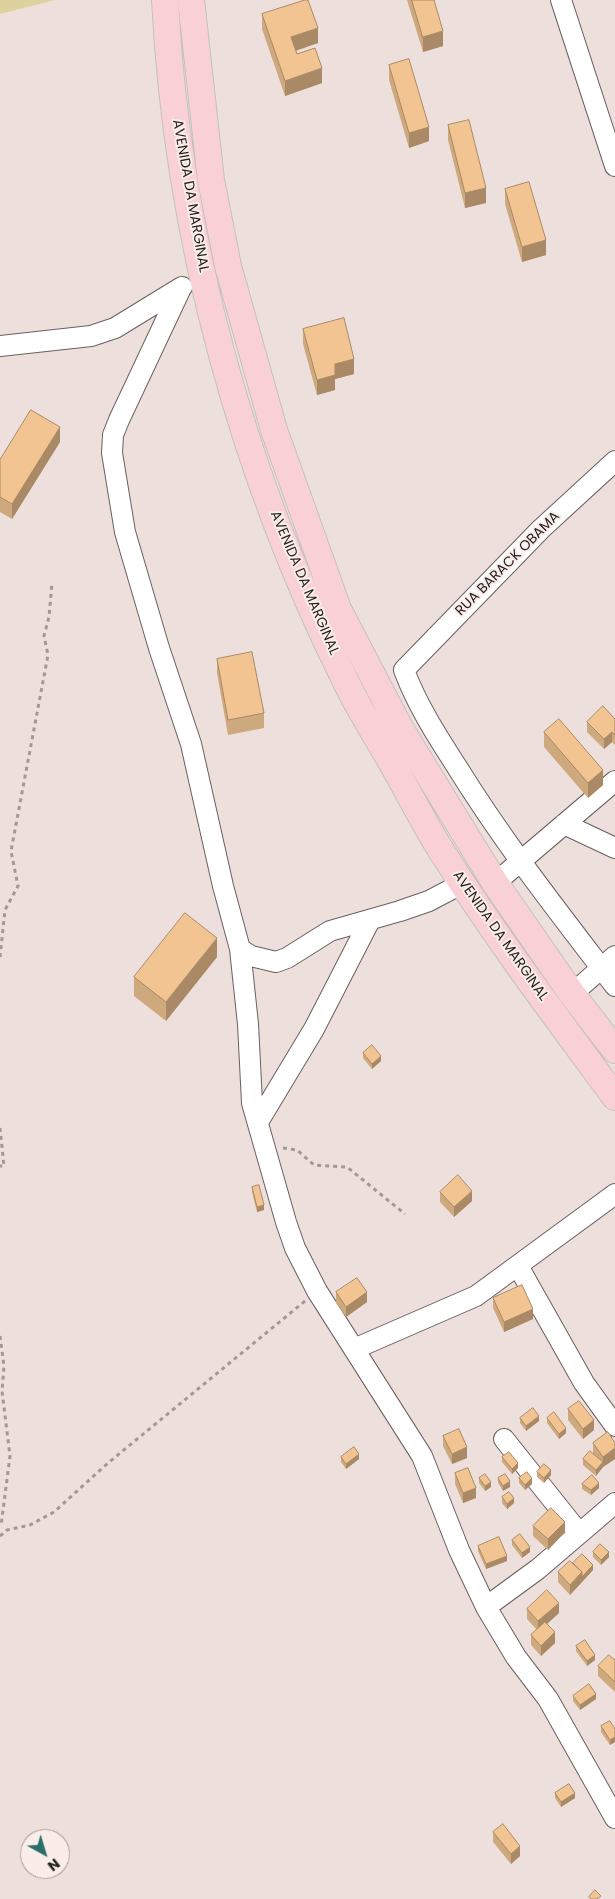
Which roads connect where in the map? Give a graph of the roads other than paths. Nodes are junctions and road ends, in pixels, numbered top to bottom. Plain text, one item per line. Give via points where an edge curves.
1 (165, 0) edge
2 (191, 0) edge
3 (562, 0) edge
4 (614, 161) edge
5 (192, 282) junction
6 (0, 346) edge
7 (615, 461) edge
8 (615, 781) edge
9 (564, 824) junction
10 (615, 848) edge
11 (519, 861) junction
12 (495, 883) junction
13 (463, 884) junction
14 (369, 922) junction
15 (240, 949) junction
16 (608, 962) edge
17 (615, 986) edge
18 (572, 994) junction
19 (615, 1050) edge
20 (615, 1097) edge
21 (260, 1130) junction
22 (615, 1194) edge
23 (518, 1266) junction
24 (354, 1349) junction
25 (615, 1426) edge
26 (504, 1439) dead end
27 (615, 1503) edge
28 (579, 1533) junction
29 (486, 1607) junction
30 (615, 1818) edge

1 - 5 main road, AVENIDA DA MARGINAL via 168,63 189,202
2 - 12 main road, AVENIDA DA MARGINAL via 211,180 228,266 274,430 338,609 400,728
3 - 4 street
5 - 6 street via 115,328 91,336
5 - 13 main road, AVENIDA DA MARGINAL via 228,374 257,470 307,597 348,687
5 - 15 street via 119,420 113,435 112,453 125,532 191,744
7 - 11 street, RUA BARACK OBAMA via 541,529 404,670 431,726
8 - 9 street
9 - 10 street
9 - 11 street
11 - 12 street
11 - 16 street
12 - 18 main road, AVENIDA DA MARGINAL
13 - 14 street via 429,901
13 - 20 main road, AVENIDA DA MARGINAL
14 - 15 street via 330,932 276,962 251,956
14 - 21 street
15 - 21 street via 252,1103
16 - 17 street
16 - 18 street
18 - 19 main road, AVENIDA DA MARGINAL
21 - 24 street via 289,1231 317,1291
22 - 23 street
23 - 24 street via 476,1296
23 - 25 street via 584,1383
24 - 29 street via 422,1456 458,1550
26 - 28 street
27 - 28 street
28 - 29 street via 538,1569
29 - 30 street via 516,1657 548,1699

